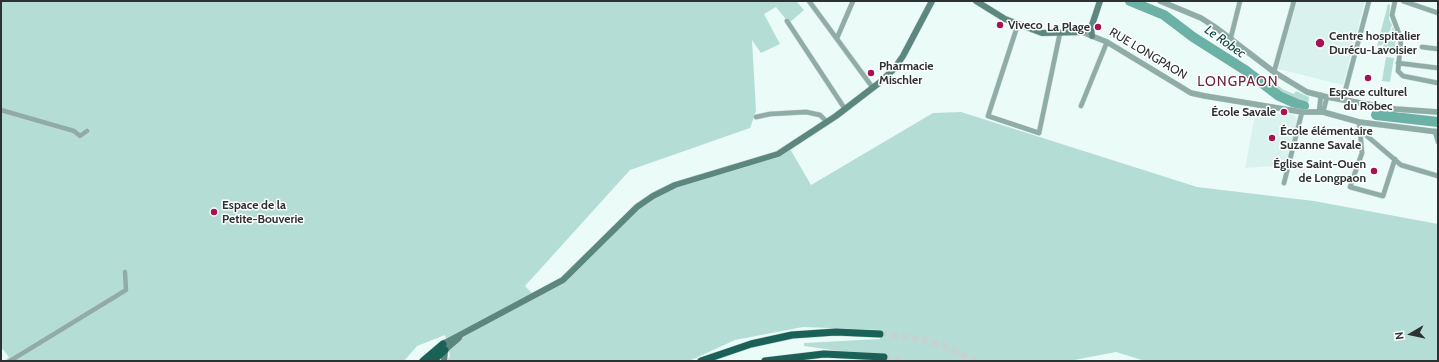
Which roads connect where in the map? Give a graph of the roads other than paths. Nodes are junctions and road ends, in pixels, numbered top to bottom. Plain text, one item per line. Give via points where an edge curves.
1 (809, 1) edge
2 (853, 1) edge
3 (932, 1) edge
4 (976, 1) edge
5 (1100, 1) edge
6 (1160, 1) edge
7 (1240, 1) edge
8 (1294, 1) edge
9 (1370, 1) edge
10 (1395, 1) edge
11 (1403, 1) edge
12 (1438, 13) edge
13 (787, 21) dead end
14 (1018, 24) junction
15 (1091, 28) junction
16 (1082, 32) junction
17 (1060, 33) junction
18 (1092, 36) junction
19 (837, 38) junction
20 (1231, 38) junction
21 (1107, 42) junction
22 (1422, 47) dead end
23 (1438, 49) edge
24 (1398, 62) junction
25 (1438, 68) edge
26 (1274, 72) junction
27 (1438, 83) edge
28 (873, 88) junction
29 (1324, 96) junction
30 (1343, 99) junction
31 (1080, 106) dead end
32 (845, 109) junction
33 (1, 110) edge
34 (1302, 112) junction
35 (1321, 112) junction
36 (1438, 112) edge
37 (756, 117) dead end
38 (827, 122) junction
39 (1359, 122) junction
40 (1360, 130) junction
41 (87, 131) dead end
42 (1436, 132) edge
43 (1438, 142) edge
44 (1395, 159) junction
45 (1438, 176) edge
46 (1284, 183) dead end
47 (125, 272) dead end
48 (880, 334) tunnel mouth
49 (444, 347) junction
50 (884, 358) dead end
51 (10, 361) edge
52 (423, 361) edge
53 (433, 361) edge
54 (444, 361) edge
55 (701, 361) edge
56 (765, 361) edge

1 - 19 street
2 - 19 street
3 - 28 main road via 898,63
4 - 14 main road
5 - 15 main road
6 - 20 street via 1200,18
7 - 20 street
8 - 26 street
9 - 30 street
10 - 24 street via 1392,18 1400,35
11 - 12 street
13 - 32 street
14 - 17 main road via 1042,33
14 - 17 street via 988,116 1038,133
15 - 16 main road
15 - 18 main road
16 - 17 main road
16 - 18 street, RUE LONGPAON
18 - 21 street, RUE LONGPAON
19 - 28 street
20 - 26 street
21 - 31 street
21 - 34 street, RUE LONGPAON via 1191,93
22 - 23 street
24 - 25 street
24 - 27 street via 1398,71 1403,76
26 - 29 street via 1307,92
28 - 32 main road
29 - 30 street
29 - 35 street
30 - 36 street via 1395,109
32 - 38 main road
33 - 41 street via 74,131 80,136
34 - 35 street, RUE LONGPAON
34 - 46 street
35 - 39 street, RUE LONGPAON
37 - 38 street via 806,112 820,115
38 - 49 main road via 778,154 675,185 658,193 637,208 563,280 468,331
39 - 40 street
39 - 42 street, RUE LONGPAON
40 - 44 street
40 - 44 street via 1362,153 1350,187 1384,196
42 - 43 street
44 - 45 street via 1401,165
47 - 51 street via 126,290
48 - 55 highway via 836,332 792,335 751,344
49 - 52 highway
49 - 53 highway
49 - 54 main road
50 - 56 highway via 824,354

